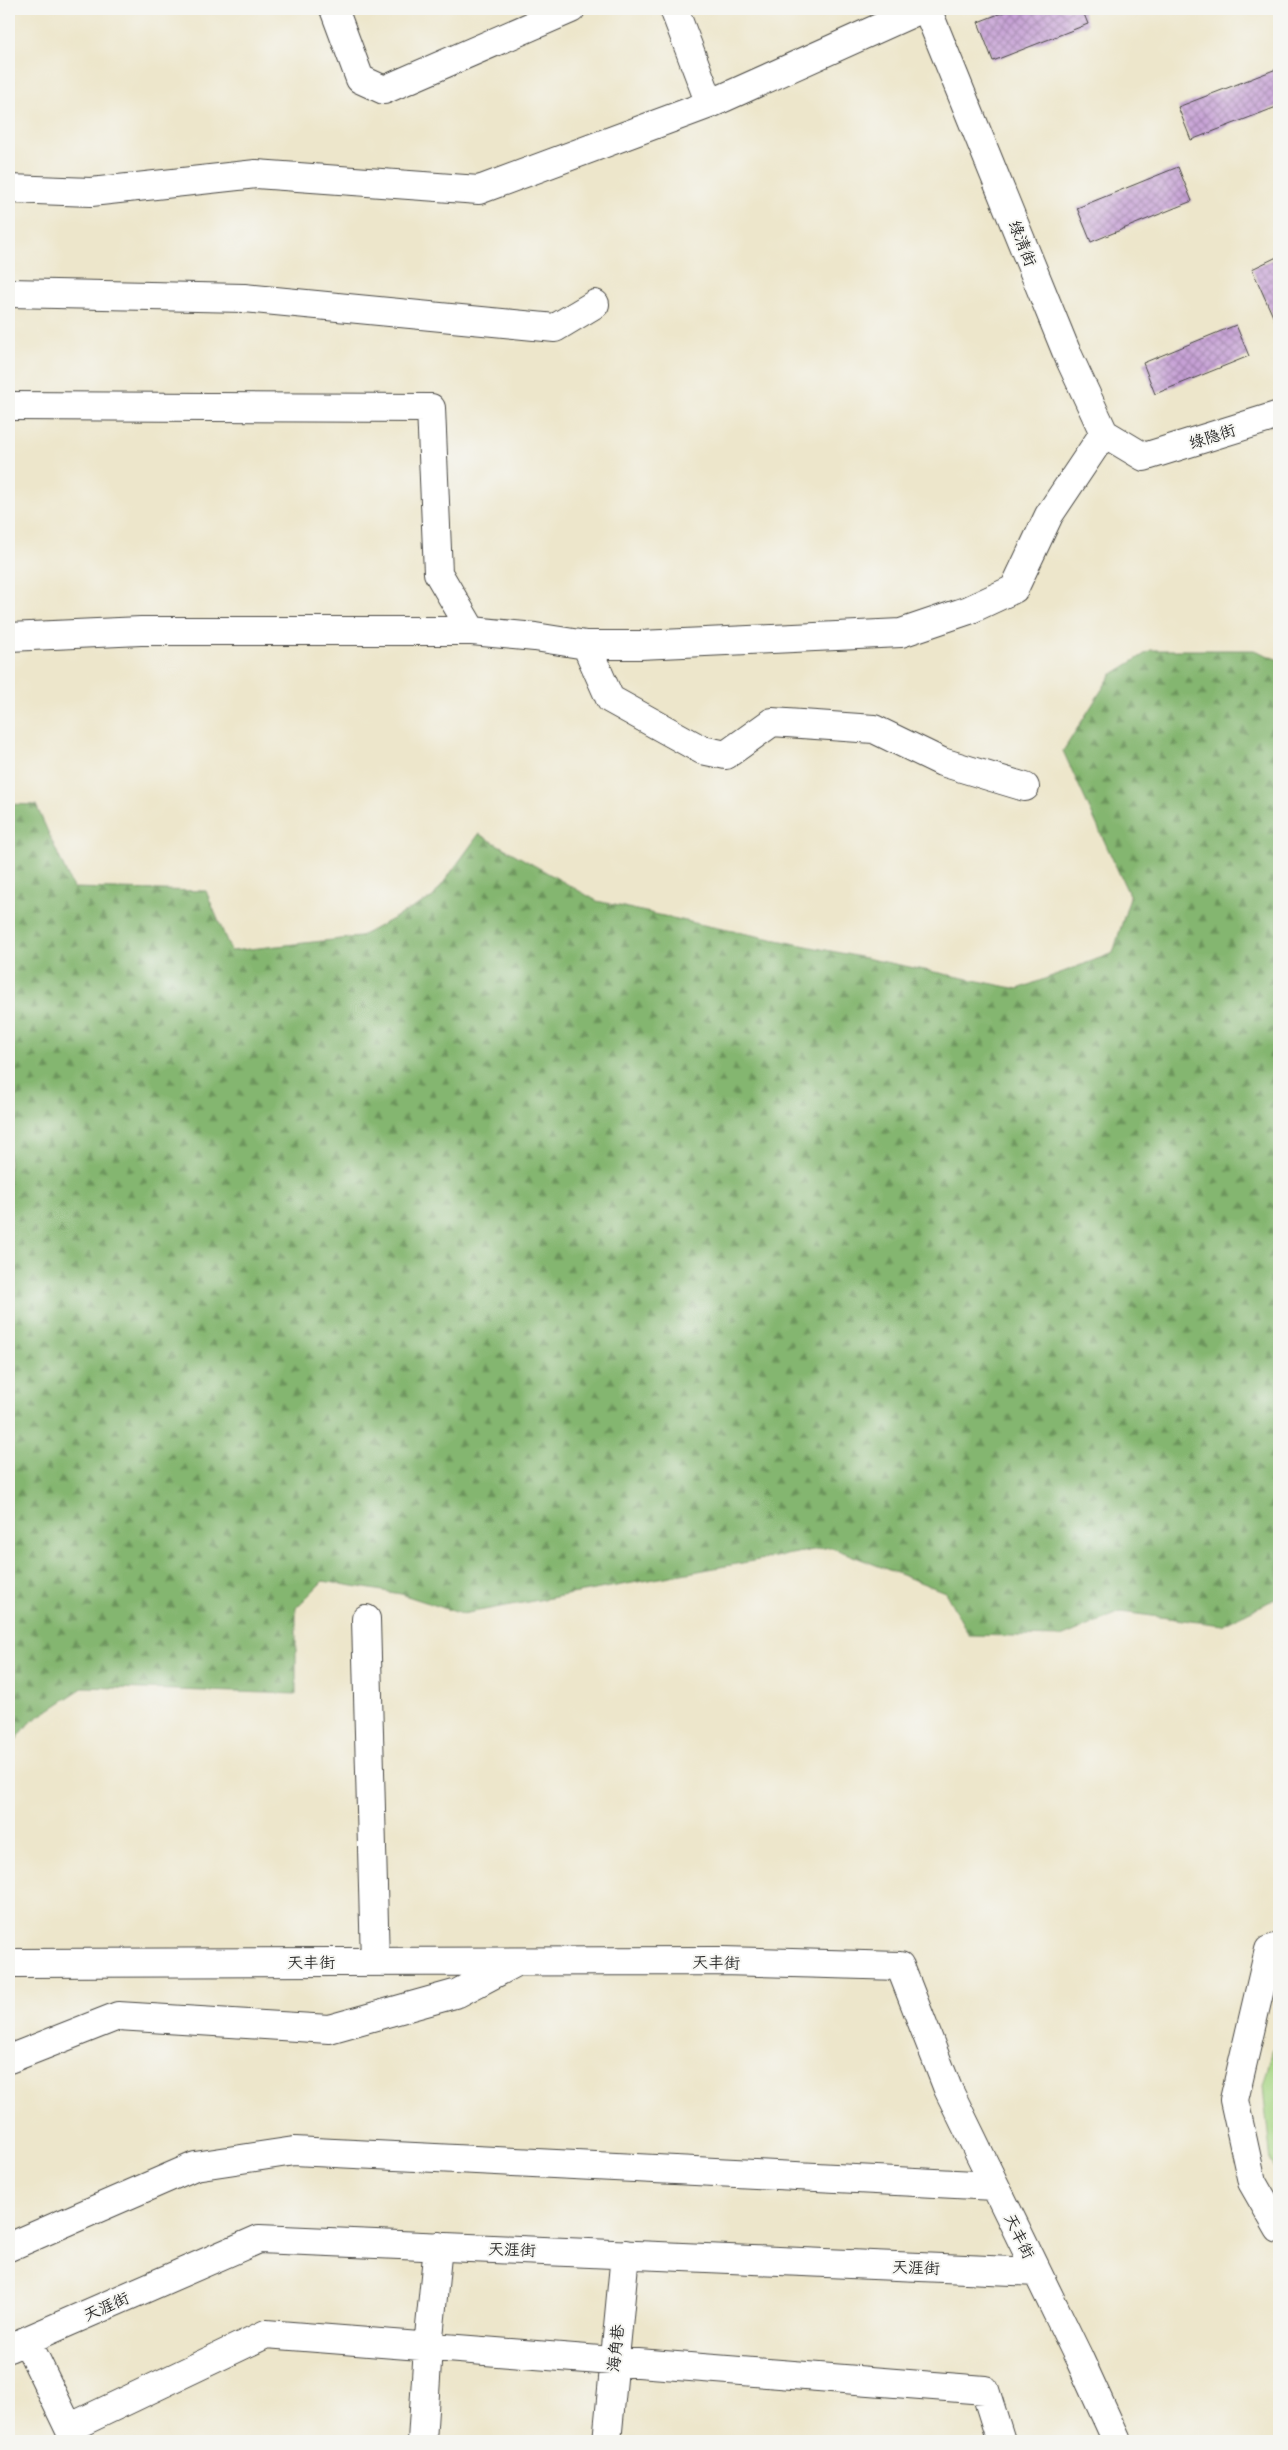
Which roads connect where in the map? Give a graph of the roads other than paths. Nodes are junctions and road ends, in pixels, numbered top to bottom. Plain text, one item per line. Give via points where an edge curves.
1 (334, 9) edge
2 (571, 9) edge
3 (674, 9) edge
4 (921, 9) edge
5 (927, 9) edge
6 (710, 104) junction
7 (9, 189) edge
8 (9, 292) edge
9 (595, 304) dead end
10 (9, 406) edge
11 (1279, 415) edge
12 (1104, 433) junction
13 (472, 631) junction
14 (9, 637) edge
15 (586, 645) junction
16 (1025, 787) dead end
17 (366, 1619) dead end
18 (1279, 1947) edge
19 (375, 1962) junction
20 (517, 1962) junction
21 (9, 1963) edge
22 (9, 2059) edge
23 (995, 2186) junction
24 (1279, 2228) edge
25 (438, 2246) junction
26 (9, 2247) edge
27 (625, 2254) junction
28 (1037, 2272) junction
29 (18, 2344) edge
30 (428, 2347) junction
31 (614, 2361) junction
32 (72, 2437) edge
33 (422, 2441) edge
34 (608, 2441) edge
35 (1001, 2441) edge
36 (1117, 2441) edge

1 - 2 street via 360,79 384,90
3 - 6 street
4 - 6 street
5 - 12 street, 绿清街 via 1066,351
6 - 7 street via 479,190 256,174 91,192
8 - 9 street via 244,298 555,328
10 - 13 street via 431,408 438,573
11 - 12 street, 绿隐街 via 1144,457
12 - 15 street via 1049,515 1014,589 969,610 901,633
13 - 14 street via 141,630
13 - 15 street
15 - 16 street via 610,699 702,750 726,756 772,722 874,729 942,762
17 - 19 street
18 - 24 street via 1269,1950 1234,2100 1252,2182
19 - 20 street, 天丰街
19 - 21 street, 天丰街
20 - 22 street via 458,1993 329,2029 118,2016
20 - 23 street, 天丰街 via 722,1961 900,1966 948,2089
23 - 26 street via 294,2151 195,2166
23 - 28 street, 天丰街
25 - 27 street, 天涯街
25 - 29 street, 天涯街 via 259,2239
25 - 30 street
27 - 28 street, 天涯街
27 - 31 street, 海角巷
28 - 36 street, 天丰街
29 - 32 street
30 - 31 street
30 - 32 street via 266,2334
30 - 33 street
31 - 34 street, 海角巷
31 - 35 street via 985,2390

